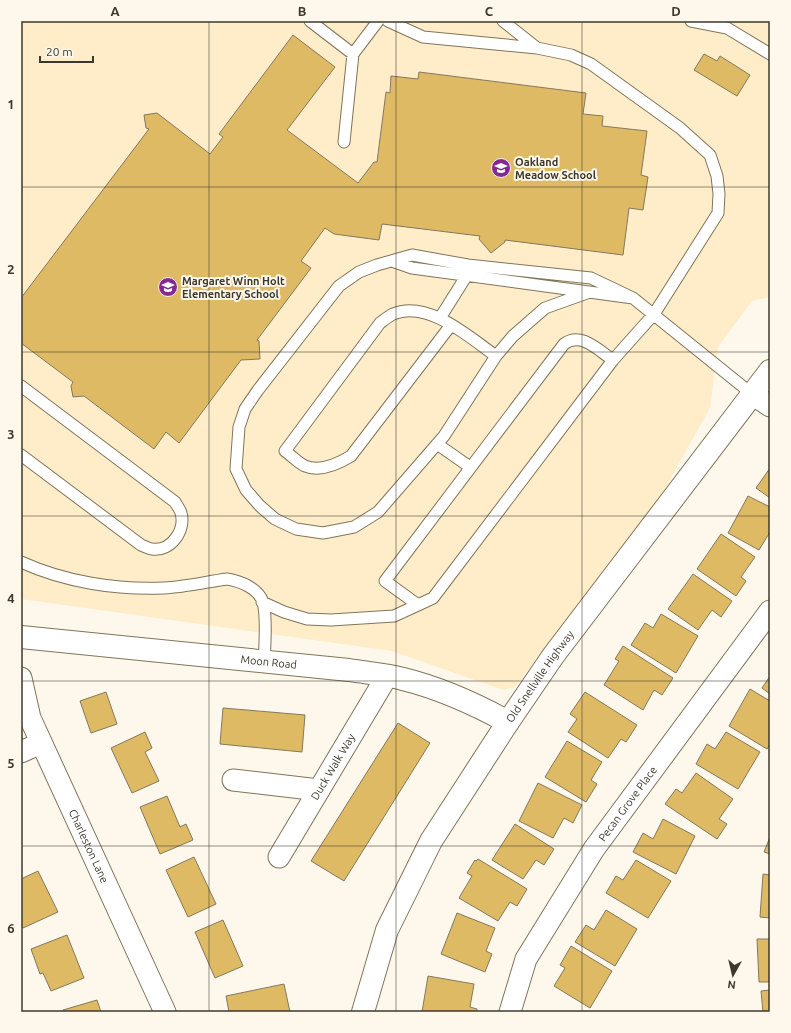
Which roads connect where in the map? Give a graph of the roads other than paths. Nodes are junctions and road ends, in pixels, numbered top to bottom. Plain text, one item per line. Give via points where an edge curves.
1 (310, 21) edge
2 (378, 21) edge
3 (388, 21) edge
4 (503, 21) edge
5 (691, 21) edge
6 (537, 48) junction
7 (353, 54) junction
8 (770, 54) edge
9 (344, 142) dead end
10 (392, 261) junction
11 (467, 275) junction
12 (587, 293) junction
13 (634, 298) junction
14 (654, 314) junction
15 (440, 318) junction
16 (451, 325) junction
17 (496, 356) junction
18 (613, 360) junction
19 (770, 371) edge
20 (21, 386) edge
21 (752, 394) junction
22 (770, 406) edge
23 (437, 444) junction
24 (21, 455) edge
25 (470, 467) junction
26 (21, 562) edge
27 (262, 602) junction
28 (418, 605) junction
29 (770, 610) edge
30 (21, 638) edge
31 (264, 662) junction
32 (387, 676) junction
33 (21, 678) edge
34 (508, 722) junction
35 (41, 743) junction
36 (21, 752) edge
37 (233, 780) dead end
38 (319, 790) junction
39 (279, 857) dead end
40 (165, 1012) edge
41 (363, 1012) edge
42 (510, 1012) edge

1 - 7 lane
2 - 7 lane
3 - 6 lane via 423,37
4 - 6 lane
5 - 8 lane via 727,28
6 - 14 lane via 571,55 591,64 680,128 710,156 720,194 718,213
7 - 9 lane
10 - 11 lane via 412,268
10 - 13 lane via 412,255 591,278
10 - 23 lane via 359,272 339,286 258,390 245,409 239,427 236,469 246,490 275,519 296,529 323,533 354,527 378,512
11 - 12 lane
11 - 15 lane
12 - 13 lane
12 - 17 lane via 545,308 513,336
13 - 14 lane
14 - 18 lane
14 - 21 lane
15 - 16 lane
15 - 16 lane via 408,311 393,314 380,323 285,451 305,466 320,468 340,463 351,456
16 - 17 lane
17 - 23 lane
18 - 25 lane via 580,339 569,341
18 - 28 lane via 433,598
19 - 21 street, Old Snellville Highway
20 - 24 lane via 175,502 181,512 182,522 174,542 164,548 153,550 141,544
21 - 22 street
21 - 34 street, Old Snellville Highway via 553,656
23 - 25 lane
25 - 28 lane via 385,581
26 - 27 lane via 71,579 120,587 165,588 227,579 236,580 258,594
27 - 28 lane via 307,619 331,620 394,616
27 - 31 lane
29 - 42 street, Pecan Grove Place via 594,849 526,959
30 - 31 street, Moon Road
31 - 32 street, Moon Road
32 - 34 street, Moon Road via 434,688
32 - 38 street, Duck Walk Way
33 - 35 street, Charleston Lane via 30,718
34 - 41 street, Old Snellville Highway via 424,855 387,930
35 - 36 street
35 - 40 street, Charleston Lane
37 - 38 street
38 - 39 street, Duck Walk Way

